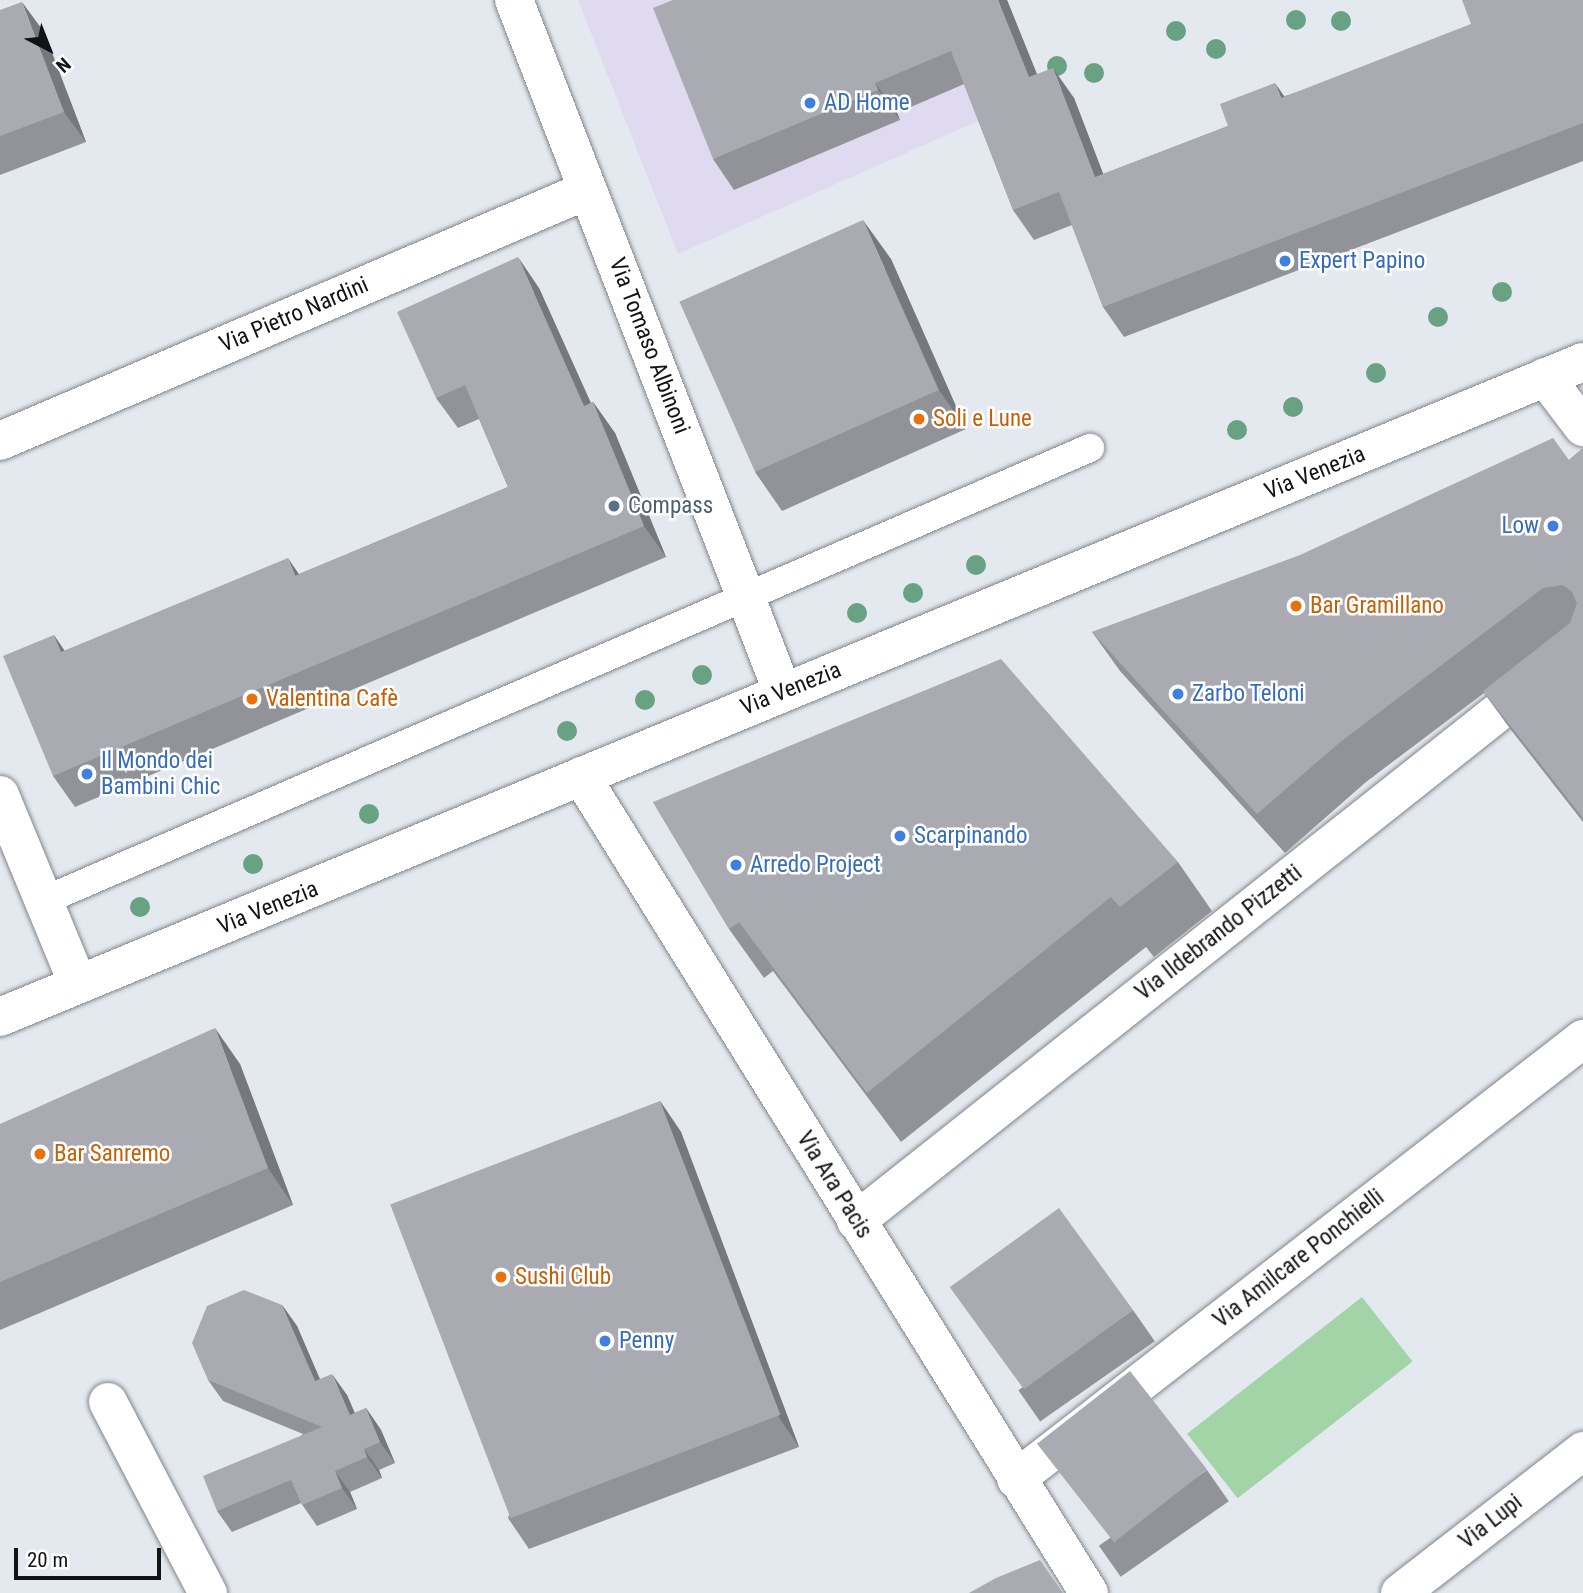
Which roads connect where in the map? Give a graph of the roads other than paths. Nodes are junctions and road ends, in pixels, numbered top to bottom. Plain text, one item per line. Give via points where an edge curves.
1 (514, 0) edge
2 (588, 190) junction
3 (1583, 362) edge
4 (1545, 377) junction
5 (1583, 427) edge
6 (0, 440) edge
7 (1090, 448) dead end
8 (746, 596) junction
9 (1583, 645) edge
10 (783, 693) junction
11 (581, 776) junction
12 (2, 807) edge
13 (43, 901) junction
14 (78, 984) junction
15 (0, 1017) edge
16 (1583, 1039) edge
17 (856, 1221) junction
18 (108, 1402) dead end
19 (1583, 1451) edge
20 (1016, 1479) junction
21 (1079, 1581) edge
22 (1036, 1587) edge
23 (208, 1593) edge
24 (1400, 1593) edge

1 - 2 street, Via Tomaso Albinoni
2 - 6 street, Via Pietro Nardini
2 - 8 street, Via Tomaso Albinoni
3 - 4 street, Via Venezia
4 - 5 street
4 - 10 street, Via Venezia
7 - 8 lane
8 - 10 street, Via Tomaso Albinoni
8 - 13 lane
9 - 17 street, Via Ildebrando Pizzetti
10 - 11 street, Via Venezia
11 - 14 street, Via Venezia
11 - 17 street, Via Ara Pacis
12 - 13 street
13 - 14 street
14 - 15 street, Via Venezia
16 - 20 street, Via Amilcare Ponchielli
17 - 20 street, Via Ara Pacis
18 - 23 street
19 - 24 street, Via Lupi
20 - 21 street, Via Ara Pacis
21 - 22 street

